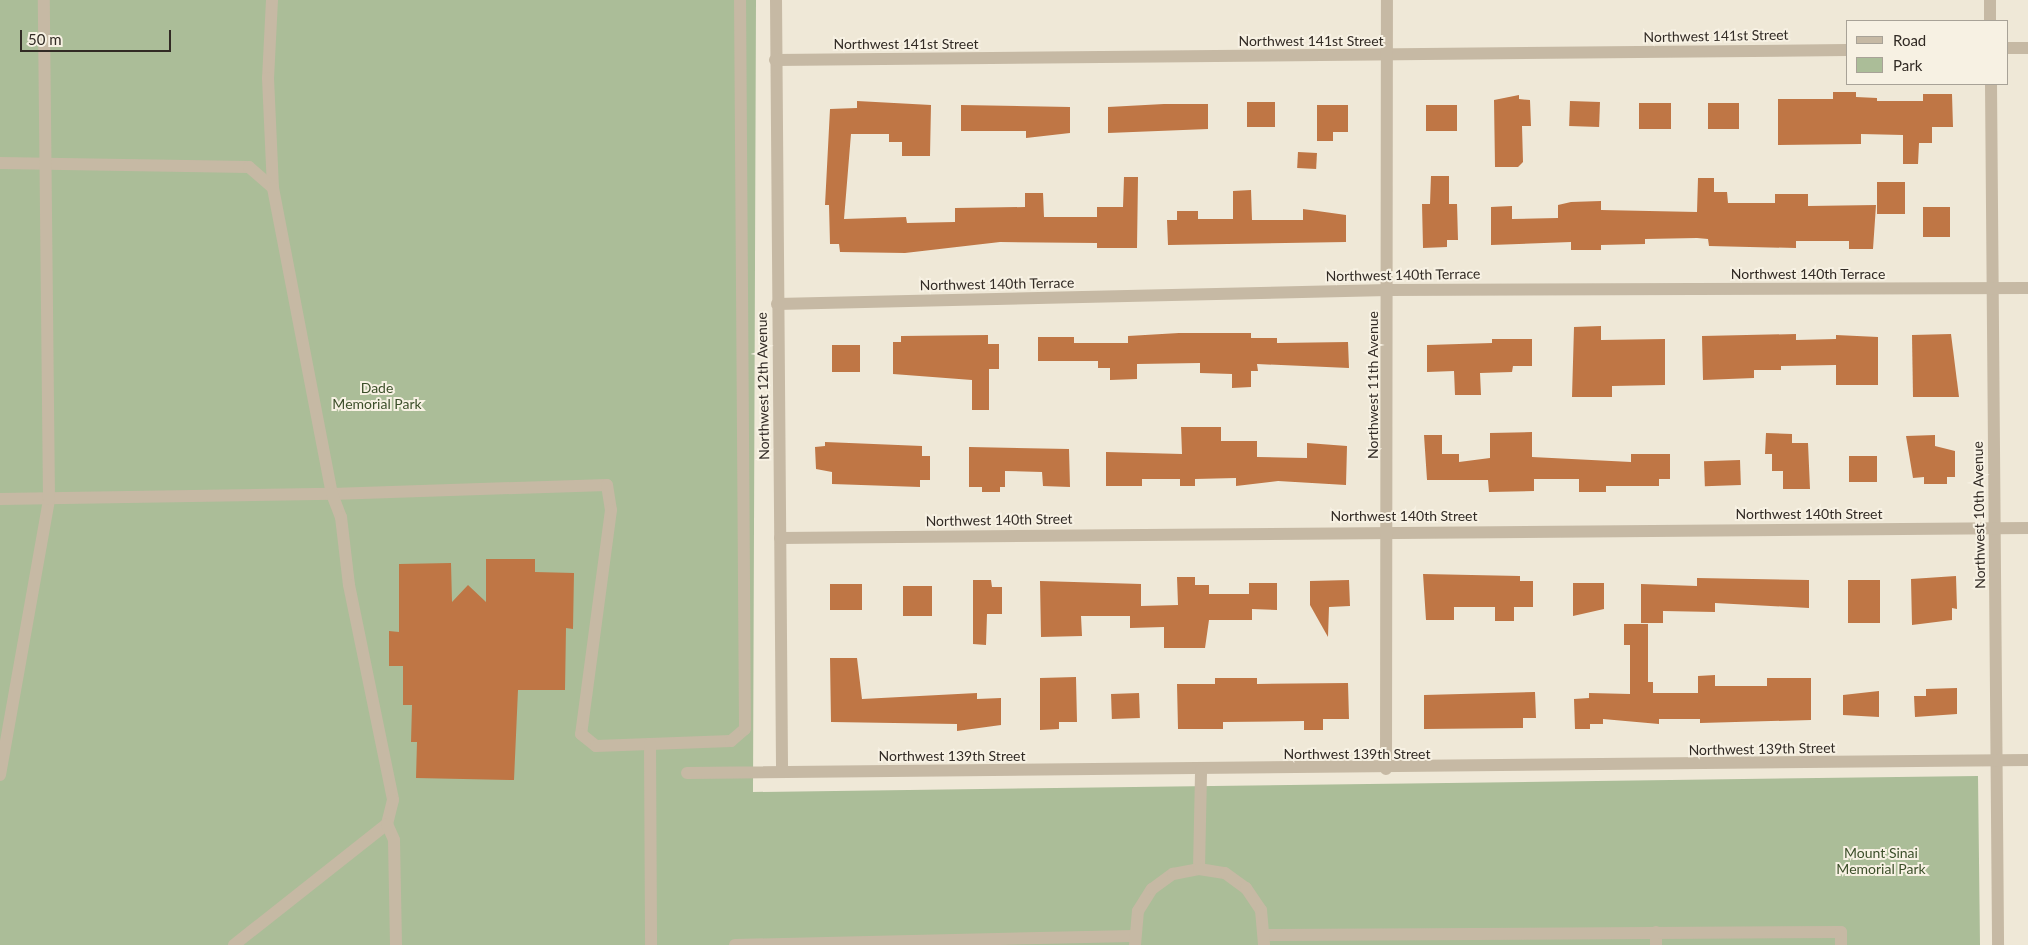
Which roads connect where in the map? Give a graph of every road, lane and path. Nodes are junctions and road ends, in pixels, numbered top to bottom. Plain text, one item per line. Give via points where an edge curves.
1 (44, 0) edge
2 (272, 0) edge
3 (740, 0) edge
4 (776, 0) edge
5 (1387, 0) edge
6 (1990, 0) edge
7 (1990, 20) edge
8 (2008, 48) edge
9 (2028, 48) edge
10 (1846, 50) edge
11 (1387, 55) junction
12 (775, 60) junction
13 (1991, 85) edge
14 (0, 163) edge
15 (46, 163) junction
16 (273, 188) junction
17 (1992, 288) junction
18 (2028, 288) edge
19 (1388, 290) junction
20 (778, 304) junction
21 (332, 494) junction
22 (0, 499) edge
23 (49, 499) junction
24 (2028, 528) edge
25 (1994, 529) junction
26 (1387, 530) junction
27 (780, 538) junction
28 (650, 744) junction
29 (1997, 760) junction
30 (2028, 760) edge
31 (1386, 769) junction
32 (1201, 770) junction
33 (782, 772) junction
34 (687, 773) dead end
35 (0, 775) edge
36 (387, 824) junction
37 (1199, 868) junction
38 (1429, 939) edge
39 (1656, 939) edge
40 (1841, 939) edge
41 (1265, 940) edge
42 (1134, 941) edge
43 (967, 942) edge
44 (234, 945) edge
45 (396, 945) edge
46 (651, 945) edge
47 (735, 945) edge
48 (1998, 945) edge

1 - 15 street
2 - 16 street via 268,78
3 - 28 street via 745,729 731,741
4 - 12 street, Northwest 12th Avenue
5 - 11 street, Northwest 11th Avenue
6 - 7 street
8 - 9 street
10 - 11 street, Northwest 141st Street
11 - 12 street, Northwest 141st Street
11 - 19 street, Northwest 11th Avenue
12 - 20 street, Northwest 12th Avenue
13 - 17 street, Northwest 10th Avenue
14 - 15 street
15 - 16 street via 249,167
15 - 23 street
16 - 21 street
17 - 18 street, Northwest 140th Terrace
17 - 19 street, Northwest 140th Terrace
17 - 25 street, Northwest 10th Avenue
19 - 20 street, Northwest 140th Terrace
19 - 26 street, Northwest 11th Avenue
20 - 27 street, Northwest 12th Avenue
21 - 23 street
21 - 28 street via 607,484 611,510 581,734 596,746
21 - 36 street via 341,517 349,585 393,800
22 - 23 street
23 - 35 street
24 - 25 street, Northwest 140th Street
25 - 26 street, Northwest 140th Street
25 - 29 street, Northwest 10th Avenue
26 - 27 street, Northwest 140th Street
26 - 31 street, Northwest 11th Avenue
27 - 33 street, Northwest 12th Avenue
28 - 46 street
29 - 30 street, Northwest 139th Street
29 - 31 street, Northwest 139th Street
29 - 48 street, Northwest 10th Avenue
31 - 32 street, Northwest 139th Street
32 - 33 street, Northwest 139th Street
32 - 37 street
33 - 34 street, Northwest 139th Street
36 - 44 street
36 - 45 street via 394,840
37 - 41 street via 1224,874 1246,888 1261,910
37 - 42 street via 1173,874 1152,889 1138,911
38 - 39 street
38 - 41 street
39 - 40 street
42 - 43 street
43 - 47 street

